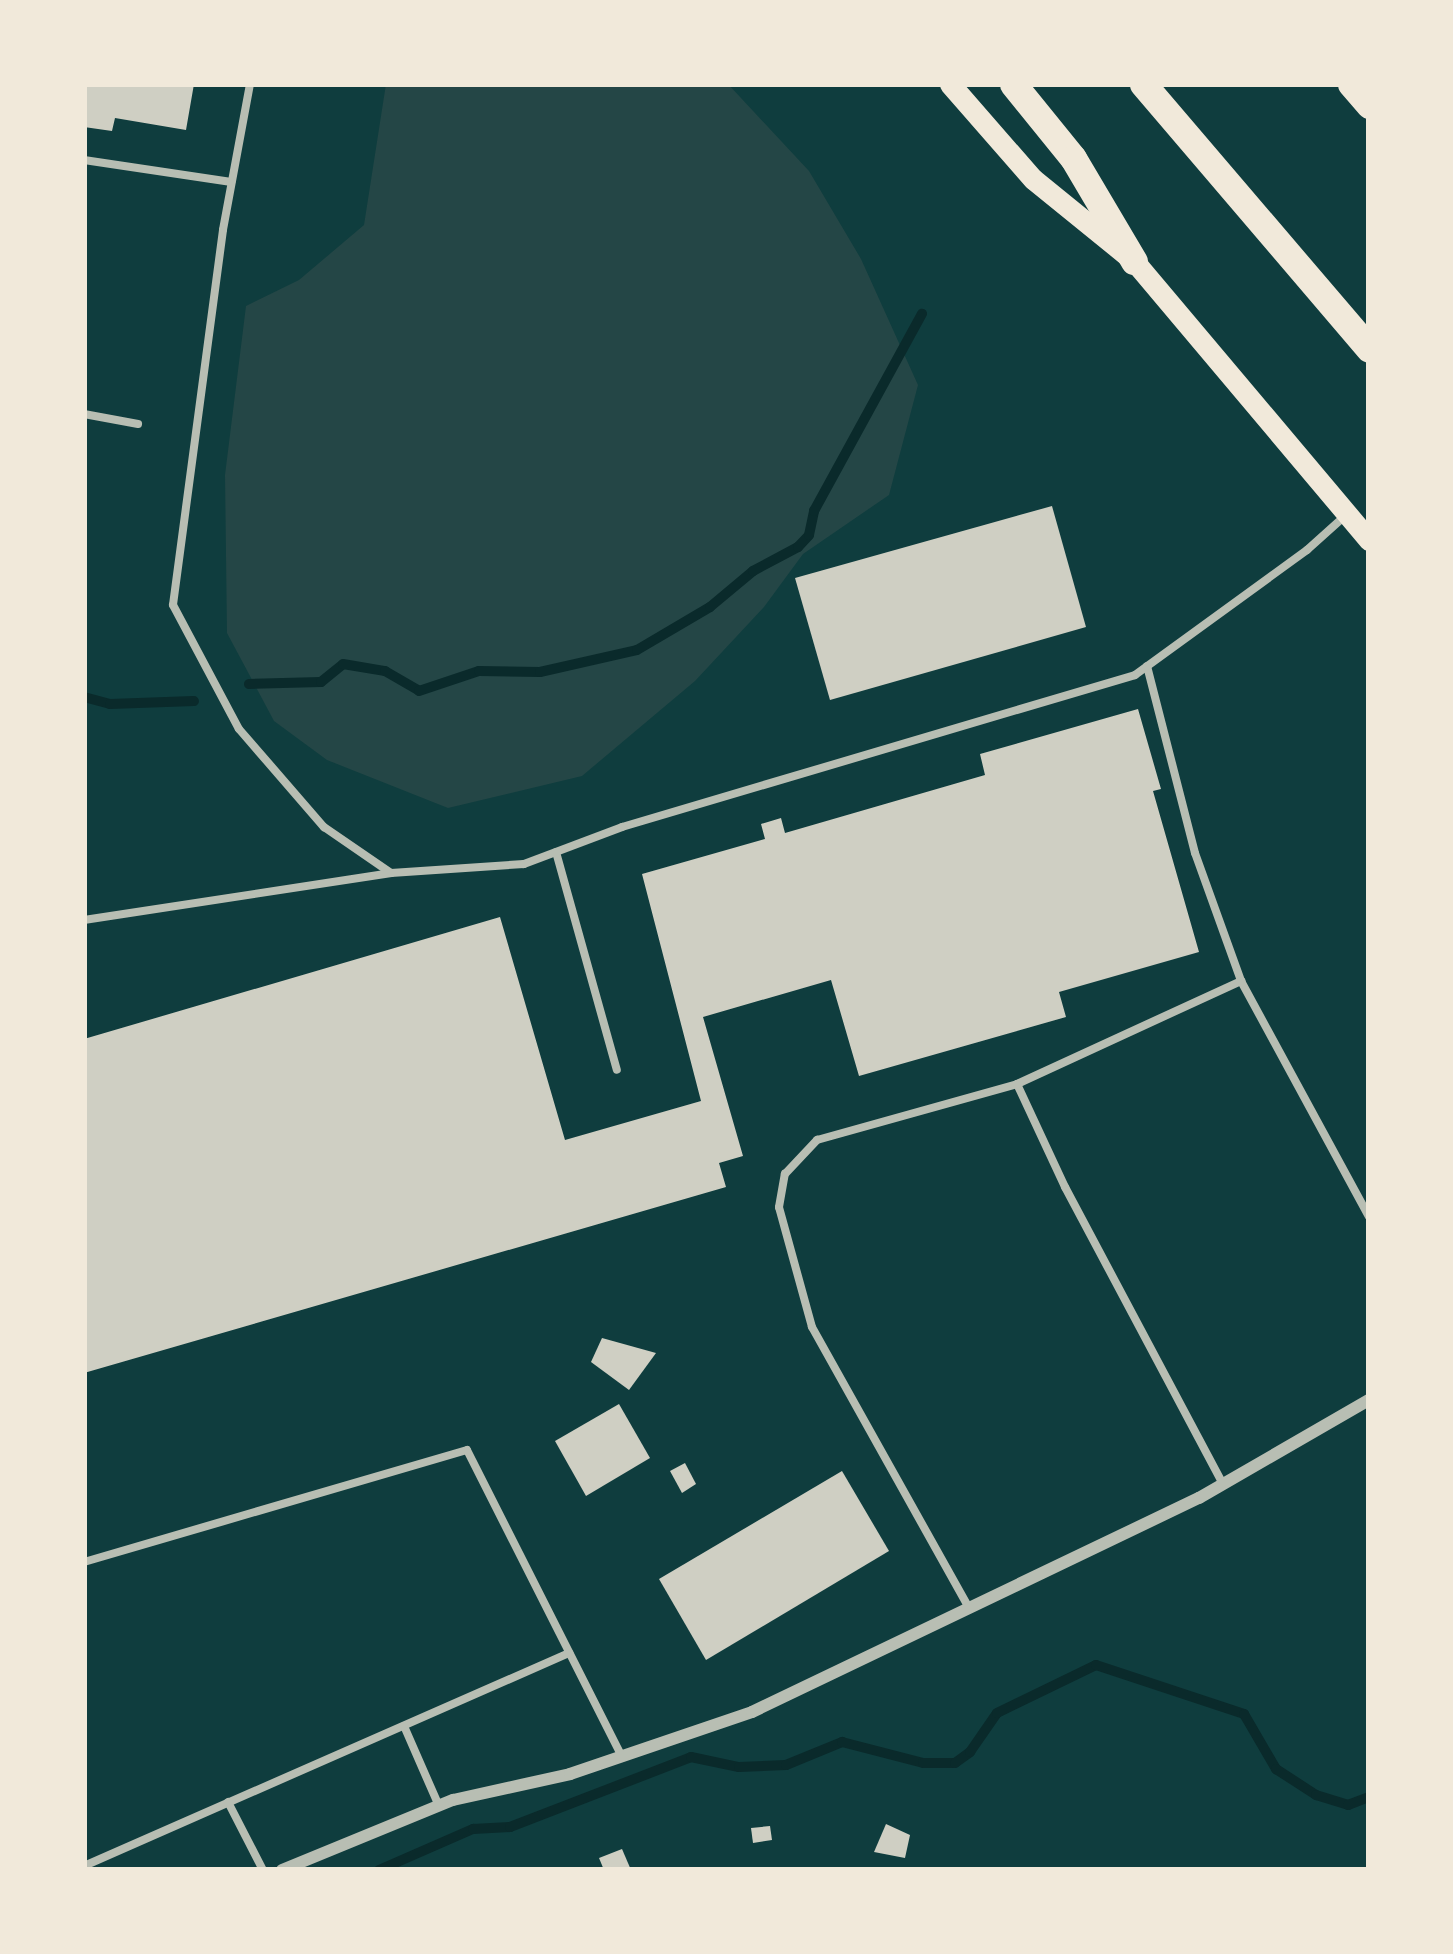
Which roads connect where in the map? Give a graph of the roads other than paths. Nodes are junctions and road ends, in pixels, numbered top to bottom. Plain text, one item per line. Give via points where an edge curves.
1 (250, 84) edge
2 (950, 84) edge
3 (1013, 84) edge
4 (1143, 84) edge
5 (1351, 84) edge
6 (1369, 105) edge
7 (84, 160) edge
8 (231, 182) junction
9 (1134, 262) junction
10 (1369, 349) edge
11 (84, 414) edge
12 (138, 424) dead end
13 (1348, 513) junction
14 (1369, 541) edge
15 (1147, 666) junction
16 (556, 852) junction
17 (391, 873) junction
18 (84, 920) edge
19 (1241, 982) junction
20 (617, 1070) dead end
21 (1017, 1084) junction
22 (1369, 1216) edge
23 (1369, 1400) edge
24 (1223, 1484) junction
25 (84, 1562) edge
26 (969, 1608) junction
27 (569, 1653) junction
28 (404, 1726) junction
29 (622, 1757) junction
30 (228, 1802) junction
31 (439, 1806) junction
32 (84, 1866) edge
33 (262, 1870) edge
34 (281, 1870) edge

1 - 8 lane
2 - 9 main road via 1034,179
3 - 9 highway via 1073,158
4 - 10 highway
5 - 6 highway
7 - 8 lane
8 - 17 lane via 173,605 239,729 324,827
9 - 13 main road
11 - 12 lane
13 - 14 main road
13 - 15 lane
15 - 16 lane
15 - 19 lane via 1196,853
16 - 17 lane via 524,864
16 - 20 lane
17 - 18 lane
19 - 21 lane
19 - 22 lane
21 - 24 lane
21 - 26 lane via 817,1140 785,1174 779,1208 812,1327
23 - 24 street
24 - 26 street
25 - 27 lane via 467,1450
26 - 29 street via 752,1712
27 - 28 lane
27 - 29 lane
28 - 30 lane
28 - 31 lane
29 - 31 street
30 - 32 lane
30 - 33 lane
31 - 34 street

